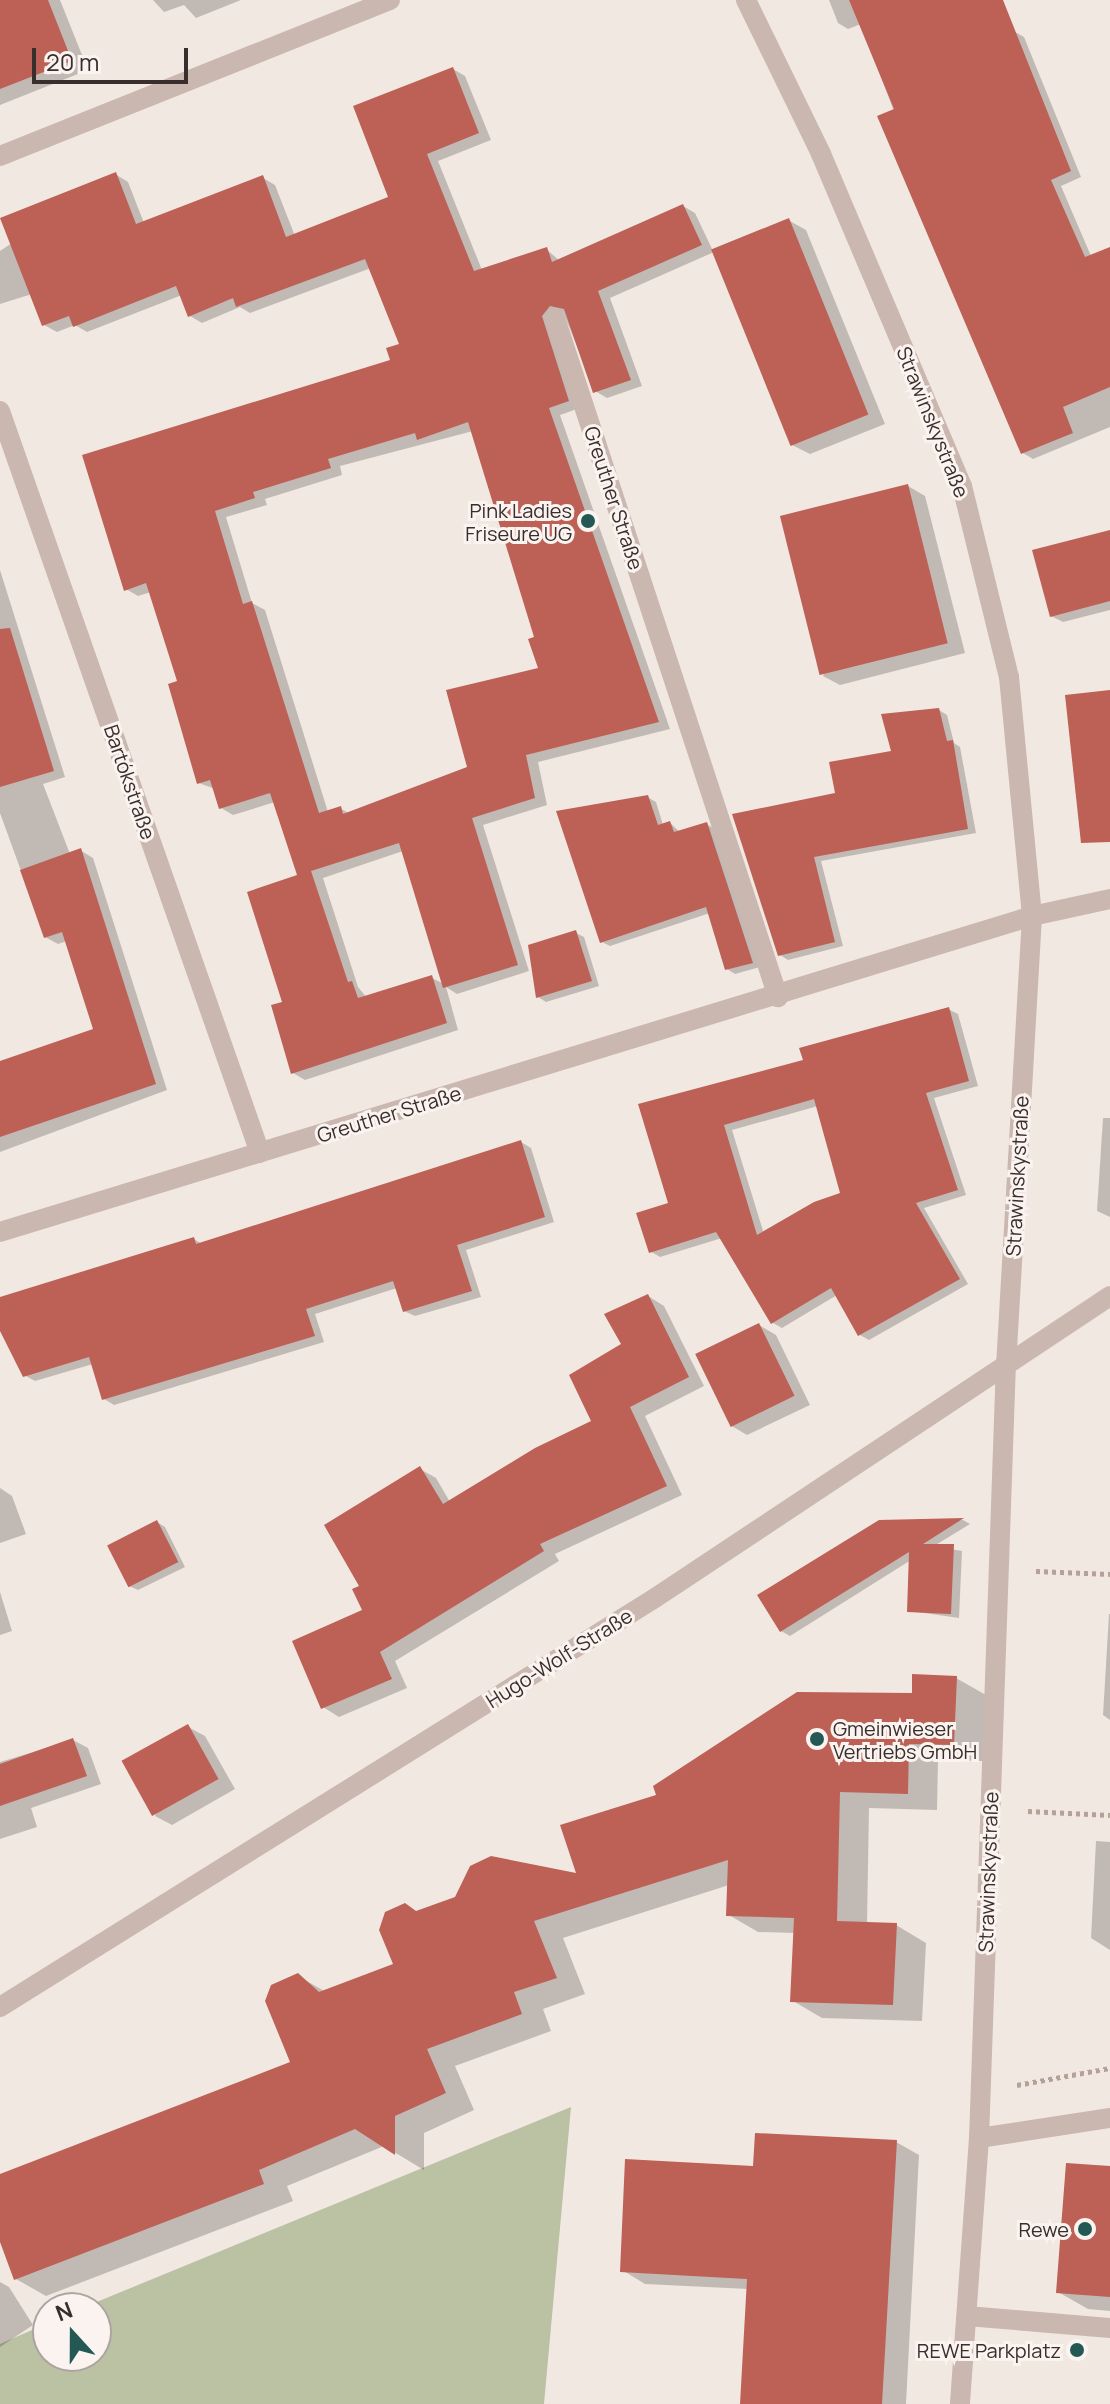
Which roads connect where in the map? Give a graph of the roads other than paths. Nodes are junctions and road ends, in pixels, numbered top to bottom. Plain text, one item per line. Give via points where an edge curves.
1 (390, 0) edge
2 (746, 0) edge
3 (0, 156) edge
4 (555, 318) dead end
5 (0, 411) edge
6 (1110, 899) edge
7 (1032, 916) junction
8 (778, 997) junction
9 (260, 1153) junction
10 (0, 1232) edge
11 (1110, 1296) edge
12 (1006, 1362) junction
13 (0, 2007) edge
14 (1110, 2118) edge
15 (979, 2138) junction
16 (967, 2316) junction
17 (1110, 2328) edge
18 (960, 2404) edge

1 - 3 street
2 - 7 street, Strawinskystraße via 821,154 962,486 1009,677
4 - 8 street, Greuther Straße
5 - 9 street, Bartókstraße
6 - 7 street, Greuther Straße
7 - 8 street, Greuther Straße
7 - 12 street, Strawinskystraße
8 - 9 street, Greuther Straße
9 - 10 street, Greuther Straße
11 - 12 street, Hugo-Wolf-Straße
12 - 13 street, Hugo-Wolf-Straße via 655,1598
12 - 15 street, Strawinskystraße
14 - 15 street
15 - 16 street, Strawinskystraße
16 - 17 street
16 - 18 street, Strawinskystraße

